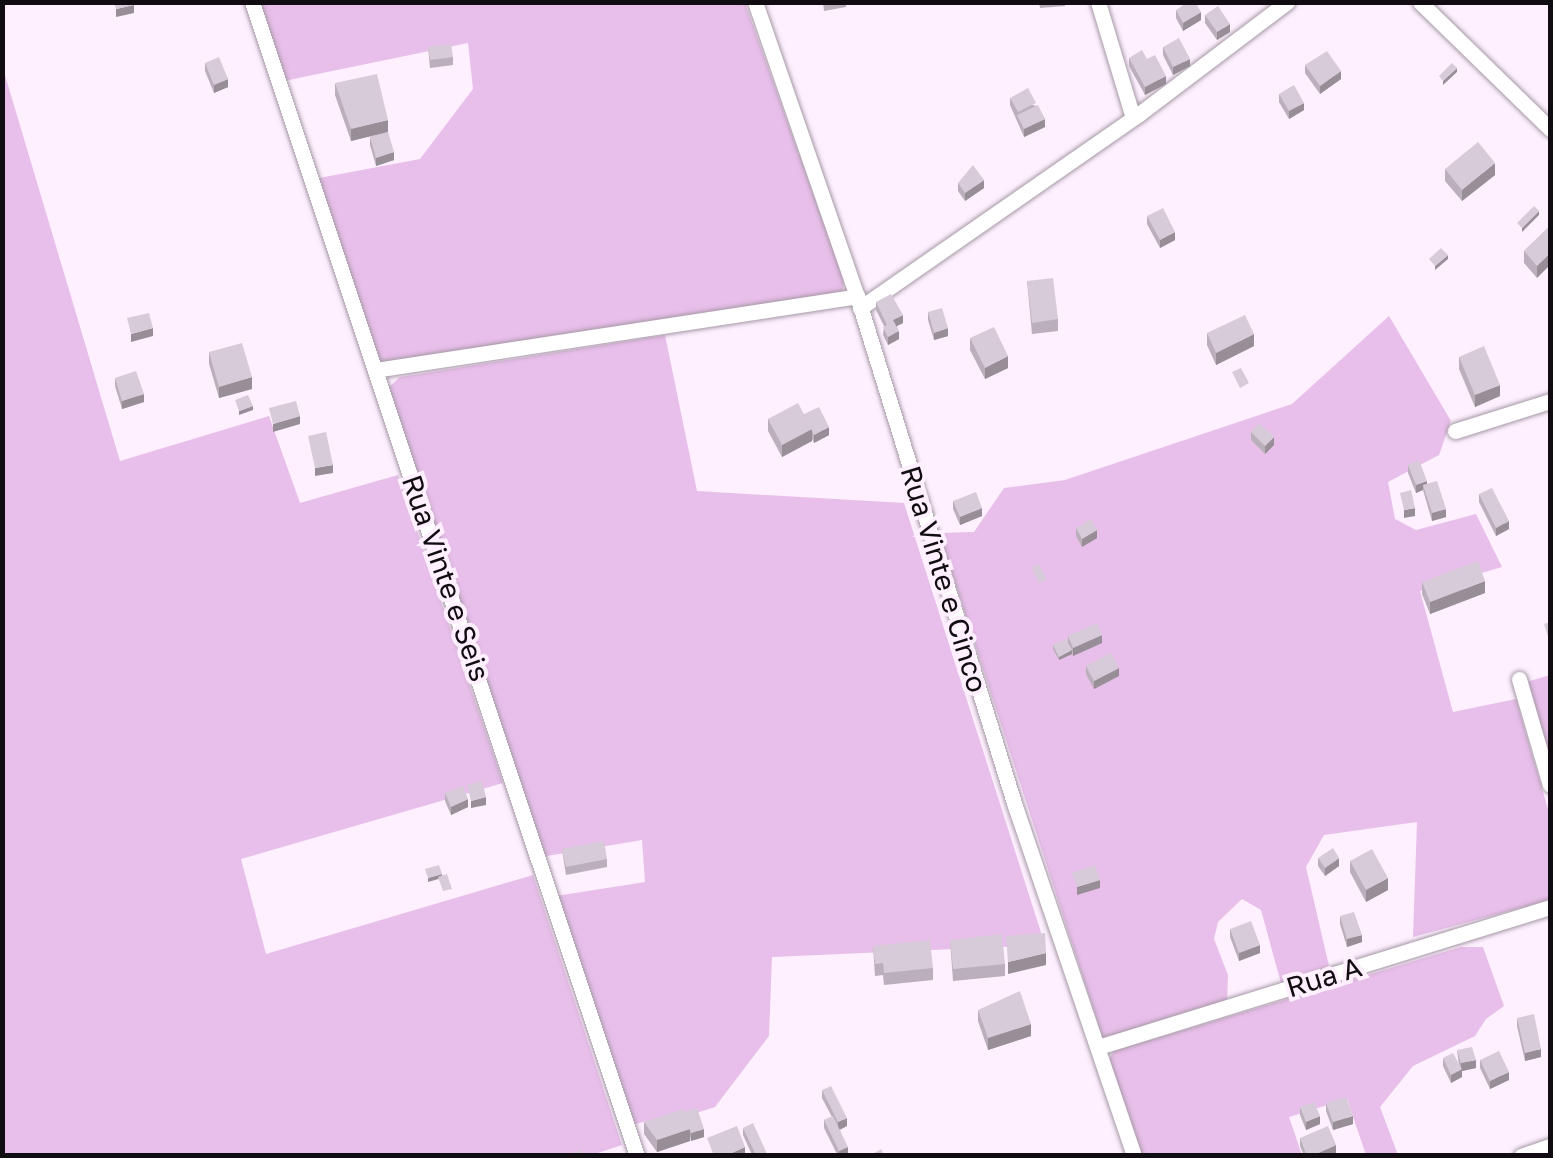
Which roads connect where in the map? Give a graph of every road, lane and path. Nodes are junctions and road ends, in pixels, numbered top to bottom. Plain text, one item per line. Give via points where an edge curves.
1 (252, 2) edge
2 (755, 2) edge
3 (1098, 2) edge
4 (1287, 2) edge
5 (1420, 2) edge
6 (1133, 118) junction
7 (1550, 129) edge
8 (858, 302) junction
9 (375, 370) junction
10 (1550, 401) edge
11 (1456, 431) dead end
12 (1519, 679) dead end
13 (1550, 785) edge
14 (1550, 907) edge
15 (1098, 1047) junction
16 (1550, 1146) edge
17 (637, 1156) edge
18 (1134, 1156) edge
19 (1520, 1156) edge

1 - 9 street, Rua Vinte e Seis
2 - 8 street, Rua Vinte e Cinco
3 - 6 street
4 - 6 street
5 - 7 street
6 - 8 street
8 - 9 street
8 - 15 street, Rua Vinte e Cinco via 1015,806
9 - 17 street, Rua Vinte e Seis
10 - 11 street
12 - 13 street
14 - 15 street, Rua A
15 - 18 street, Rua Vinte e Cinco
16 - 19 street

